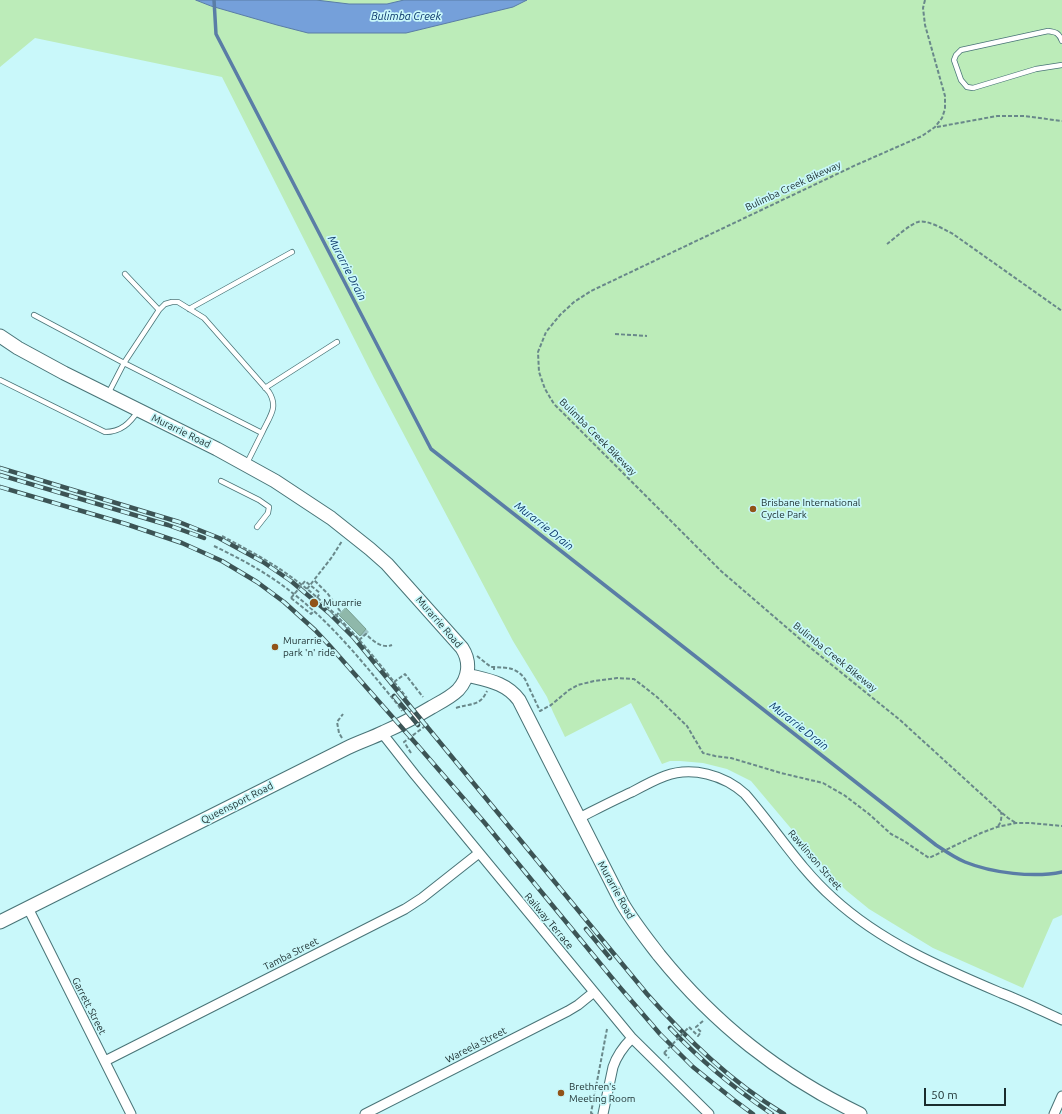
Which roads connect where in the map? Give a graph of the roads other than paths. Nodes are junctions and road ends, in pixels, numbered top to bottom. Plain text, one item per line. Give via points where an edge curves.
1 (1062, 41) edge
2 (1062, 65) edge
3 (292, 252) dead end
4 (125, 274) dead end
5 (189, 309) junction
6 (159, 310) junction
7 (34, 315) dead end
8 (0, 336) edge
9 (337, 342) dead end
10 (124, 363) junction
11 (0, 380) edge
12 (265, 388) junction
13 (108, 395) junction
14 (139, 410) junction
15 (262, 433) junction
16 (246, 465) junction
17 (221, 481) dead end
18 (257, 527) dead end
19 (467, 675) junction
20 (382, 733) junction
21 (580, 818) junction
22 (479, 853) junction
23 (28, 908) junction
24 (0, 922) edge
25 (594, 992) junction
26 (1062, 1020) edge
27 (632, 1038) junction
28 (105, 1060) junction
29 (1062, 1096) edge
30 (131, 1114) edge
31 (365, 1114) edge
32 (603, 1114) edge
33 (709, 1114) edge
34 (860, 1114) edge
35 (1054, 1114) edge

1 - 2 lane via 1055,32 1048,31 961,50 954,60 961,80 973,88 1036,69
3 - 5 lane
4 - 6 lane
5 - 6 lane via 178,302 172,302
5 - 12 lane via 204,318
6 - 10 lane
7 - 10 lane
8 - 13 street, Murarrie Road
9 - 12 lane
10 - 13 lane
10 - 15 lane
11 - 14 lane via 105,432 127,425
12 - 15 lane via 272,397 274,407
13 - 14 street, Murarrie Road
14 - 16 street, Murarrie Road
15 - 16 lane
16 - 19 street, Murarrie Road via 279,483 331,518 370,549 405,583 465,652 468,660
17 - 18 lane via 259,500 269,508
19 - 20 street, Queensport Road via 452,695 418,716
19 - 21 street, Murarrie Road via 503,686 516,696
20 - 22 street, Railway Terrace
20 - 23 street, Queensport Road via 356,743
21 - 26 street, Rawlinson Street via 673,773 701,773 725,781 745,794 819,884 865,924 933,963
21 - 34 street, Murarrie Road via 631,918 687,988 752,1049 808,1086
22 - 25 street, Railway Terrace
22 - 28 street, Tamba Street via 405,909
23 - 24 street, Queensport Road
23 - 28 street, Garrett Street
25 - 27 street, Railway Terrace
25 - 31 street, Wareela Street via 568,1011
27 - 32 street via 615,1061
27 - 33 street, Railway Terrace
28 - 30 street, Garrett Street
29 - 35 street

